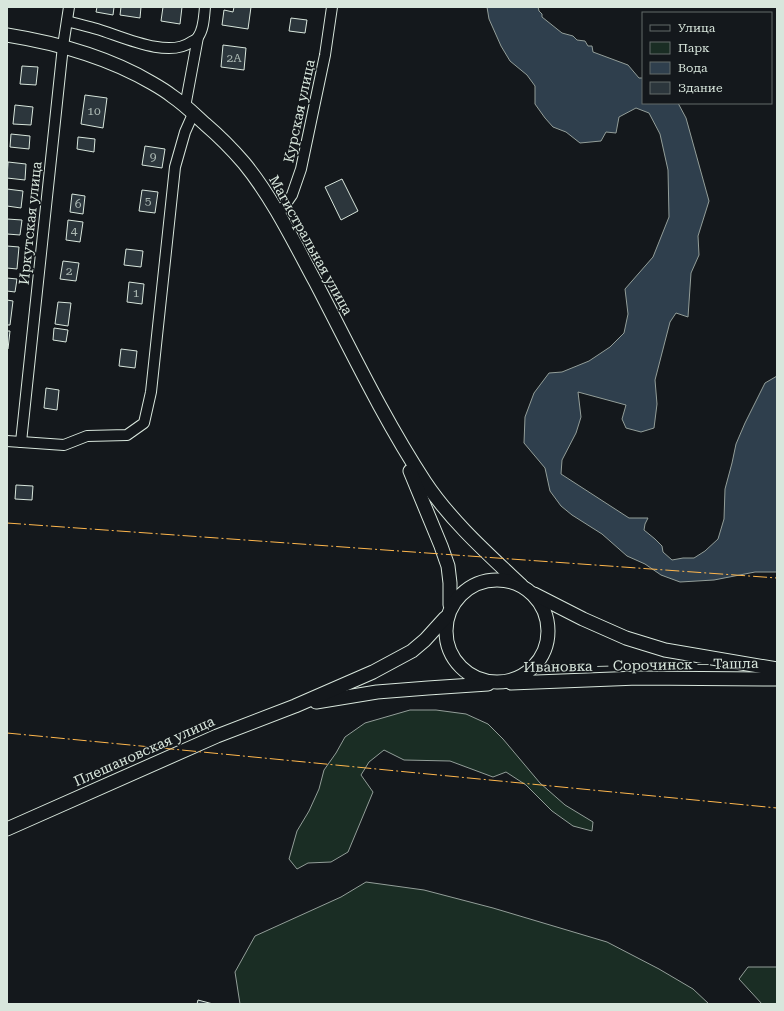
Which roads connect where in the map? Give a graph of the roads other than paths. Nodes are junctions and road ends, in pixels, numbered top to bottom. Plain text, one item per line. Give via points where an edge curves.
1 (69, 7) edge
2 (205, 7) edge
3 (332, 7) edge
4 (67, 21) junction
5 (7, 35) edge
6 (198, 37) junction
7 (63, 46) junction
8 (189, 110) junction
9 (278, 215) junction
10 (398, 439) junction
11 (7, 441) edge
12 (21, 442) junction
13 (521, 585) junction
14 (532, 592) junction
15 (450, 605) junction
16 (445, 618) junction
17 (777, 669) edge
18 (777, 679) edge
19 (499, 683) junction
20 (295, 706) junction
21 (7, 829) edge

1 - 4 street, Иркутская улица
2 - 6 street
3 - 9 street, Курская улица via 302,169 292,195
4 - 6 street via 163,48 179,48
4 - 7 street, Иркутская улица
5 - 7 main road, Магистральная улица
6 - 8 street
7 - 8 main road, Магистральная улица via 103,59 134,73 171,95
7 - 12 street, Иркутская улица
8 - 9 main road, Магистральная улица via 244,163
8 - 12 street via 175,167 151,392 144,423 127,435 87,436 64,445
9 - 10 main road, Магистральная улица
10 - 13 main road, Магистральная улица via 444,508
10 - 15 main road, Магистральная улица via 448,566
11 - 12 street
13 - 14 main road, Ивановка — Сорочинск — Ташла
13 - 15 main road, Ивановка — Сорочинск — Ташла via 506,580 481,583 469,588
14 - 17 main road, Ивановка — Сорочинск — Ташла via 626,638 665,650
14 - 19 main road, Ивановка — Сорочинск — Ташла via 546,620 546,646 532,669 520,677
15 - 16 main road, Ивановка — Сорочинск — Ташла
16 - 19 main road, Ивановка — Сорочинск — Ташла via 445,633 449,647 464,671 476,678
16 - 20 main road via 425,640 407,654 373,672
18 - 19 main road, Ивановка — Сорочинск — Ташла via 638,678
19 - 20 main road via 377,692
20 - 21 main road, Плешановская улица via 217,736

